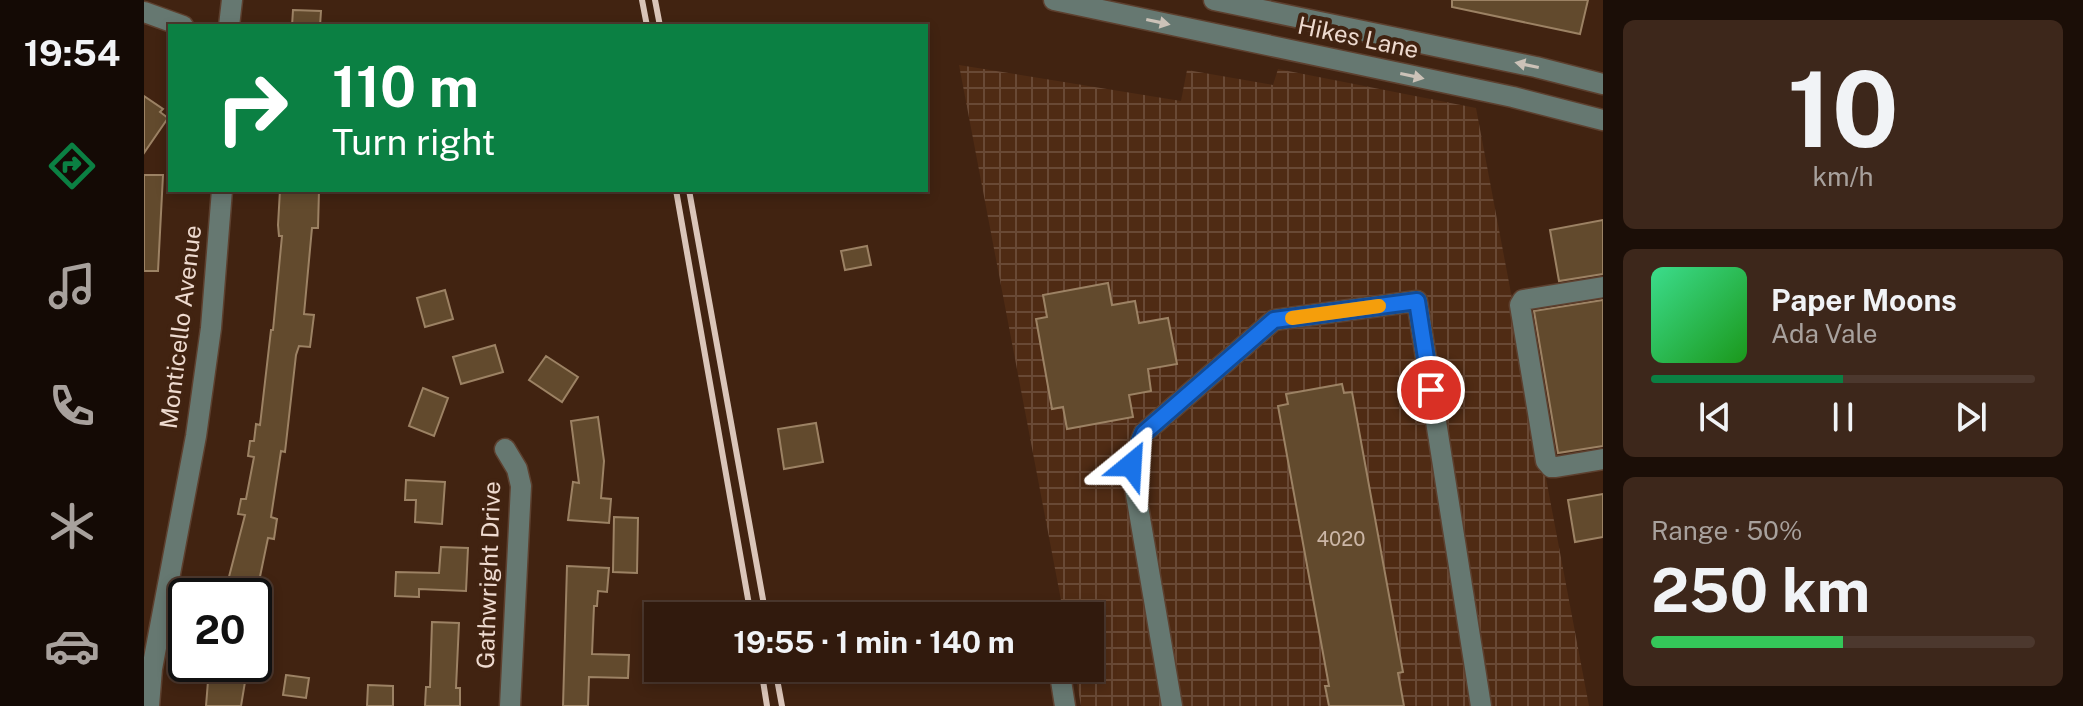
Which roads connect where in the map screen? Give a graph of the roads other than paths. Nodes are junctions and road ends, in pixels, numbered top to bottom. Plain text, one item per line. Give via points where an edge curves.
1 (149, 0) edge
2 (232, 0) edge
3 (1054, 0) edge
4 (1214, 0) edge
5 (144, 5) edge
6 (144, 12) edge
7 (177, 24) edge
8 (229, 24) edge
9 (1603, 84) edge
10 (1603, 120) edge
11 (222, 192) edge
12 (1603, 287) edge
13 (505, 449) dead end
14 (1603, 459) edge
15 (1061, 682) edge
16 (149, 706) edge
17 (510, 706) edge
18 (1065, 706) edge
19 (1172, 706) edge
20 (1481, 706) edge

1 - 5 street
2 - 8 street
3 -> 10 street, Hikes Lane
9 -> 4 street, Hikes Lane
6 - 7 street
11 - 16 street, Monticello Avenue via 196,436
12 - 14 street via 1523,300 1520,305 1546,461 1556,467
13 - 17 street, Gathwright Drive via 521,486
15 - 18 street
19 - 20 street via 1131,465 1144,433 1274,320 1417,301

